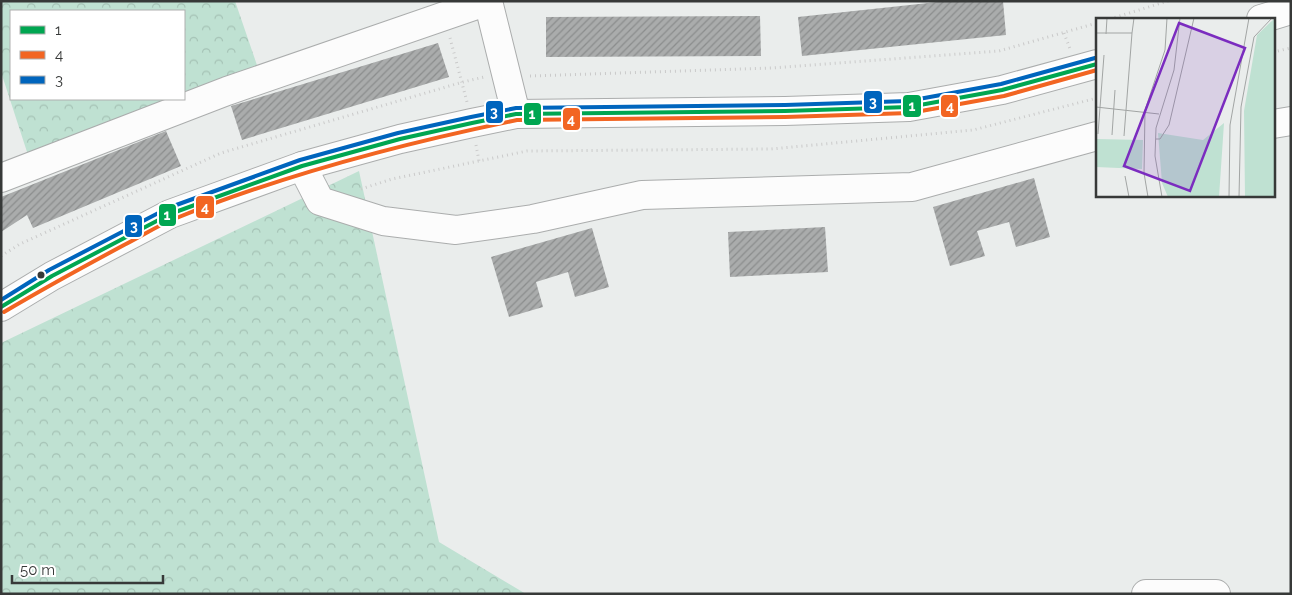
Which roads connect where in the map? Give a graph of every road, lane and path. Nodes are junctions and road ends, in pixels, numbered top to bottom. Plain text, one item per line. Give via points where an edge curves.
1 (488, 1) edge
2 (1168, 1) edge
3 (1291, 10) edge
4 (443, 17) junction
5 (1113, 18) edge
6 (1264, 18) edge
7 (1096, 23) edge
8 (1291, 48) edge
9 (1274, 52) edge
10 (1096, 64) edge
11 (506, 73) junction
12 (463, 82) junction
13 (1096, 98) edge
14 (516, 114) junction
15 (1291, 121) edge
16 (472, 123) junction
17 (1274, 124) edge
18 (1096, 136) edge
19 (302, 166) junction
20 (1, 178) edge
21 (356, 190) dead end
22 (1, 256) edge
23 (1, 307) edge
24 (1146, 594) edge
25 (1216, 594) edge

1 - 4 main road
1 - 11 main road
2 - 5 path
3 - 6 main road
4 - 12 path
4 - 20 main road via 227,91
7 - 11 path via 999,52 772,68 522,76
8 - 9 path
10 - 14 main road via 1002,90 909,106
11 - 12 path
11 - 14 main road
12 - 16 path
12 - 22 path via 221,154 20,244
13 - 21 path via 973,130 781,148 527,152 392,179
14 - 16 main road
15 - 17 main road
16 - 19 main road
18 - 19 main road via 912,187 642,195 534,219 456,230 383,221 320,201
19 - 23 main road via 170,214 52,276
24 - 25 main road

